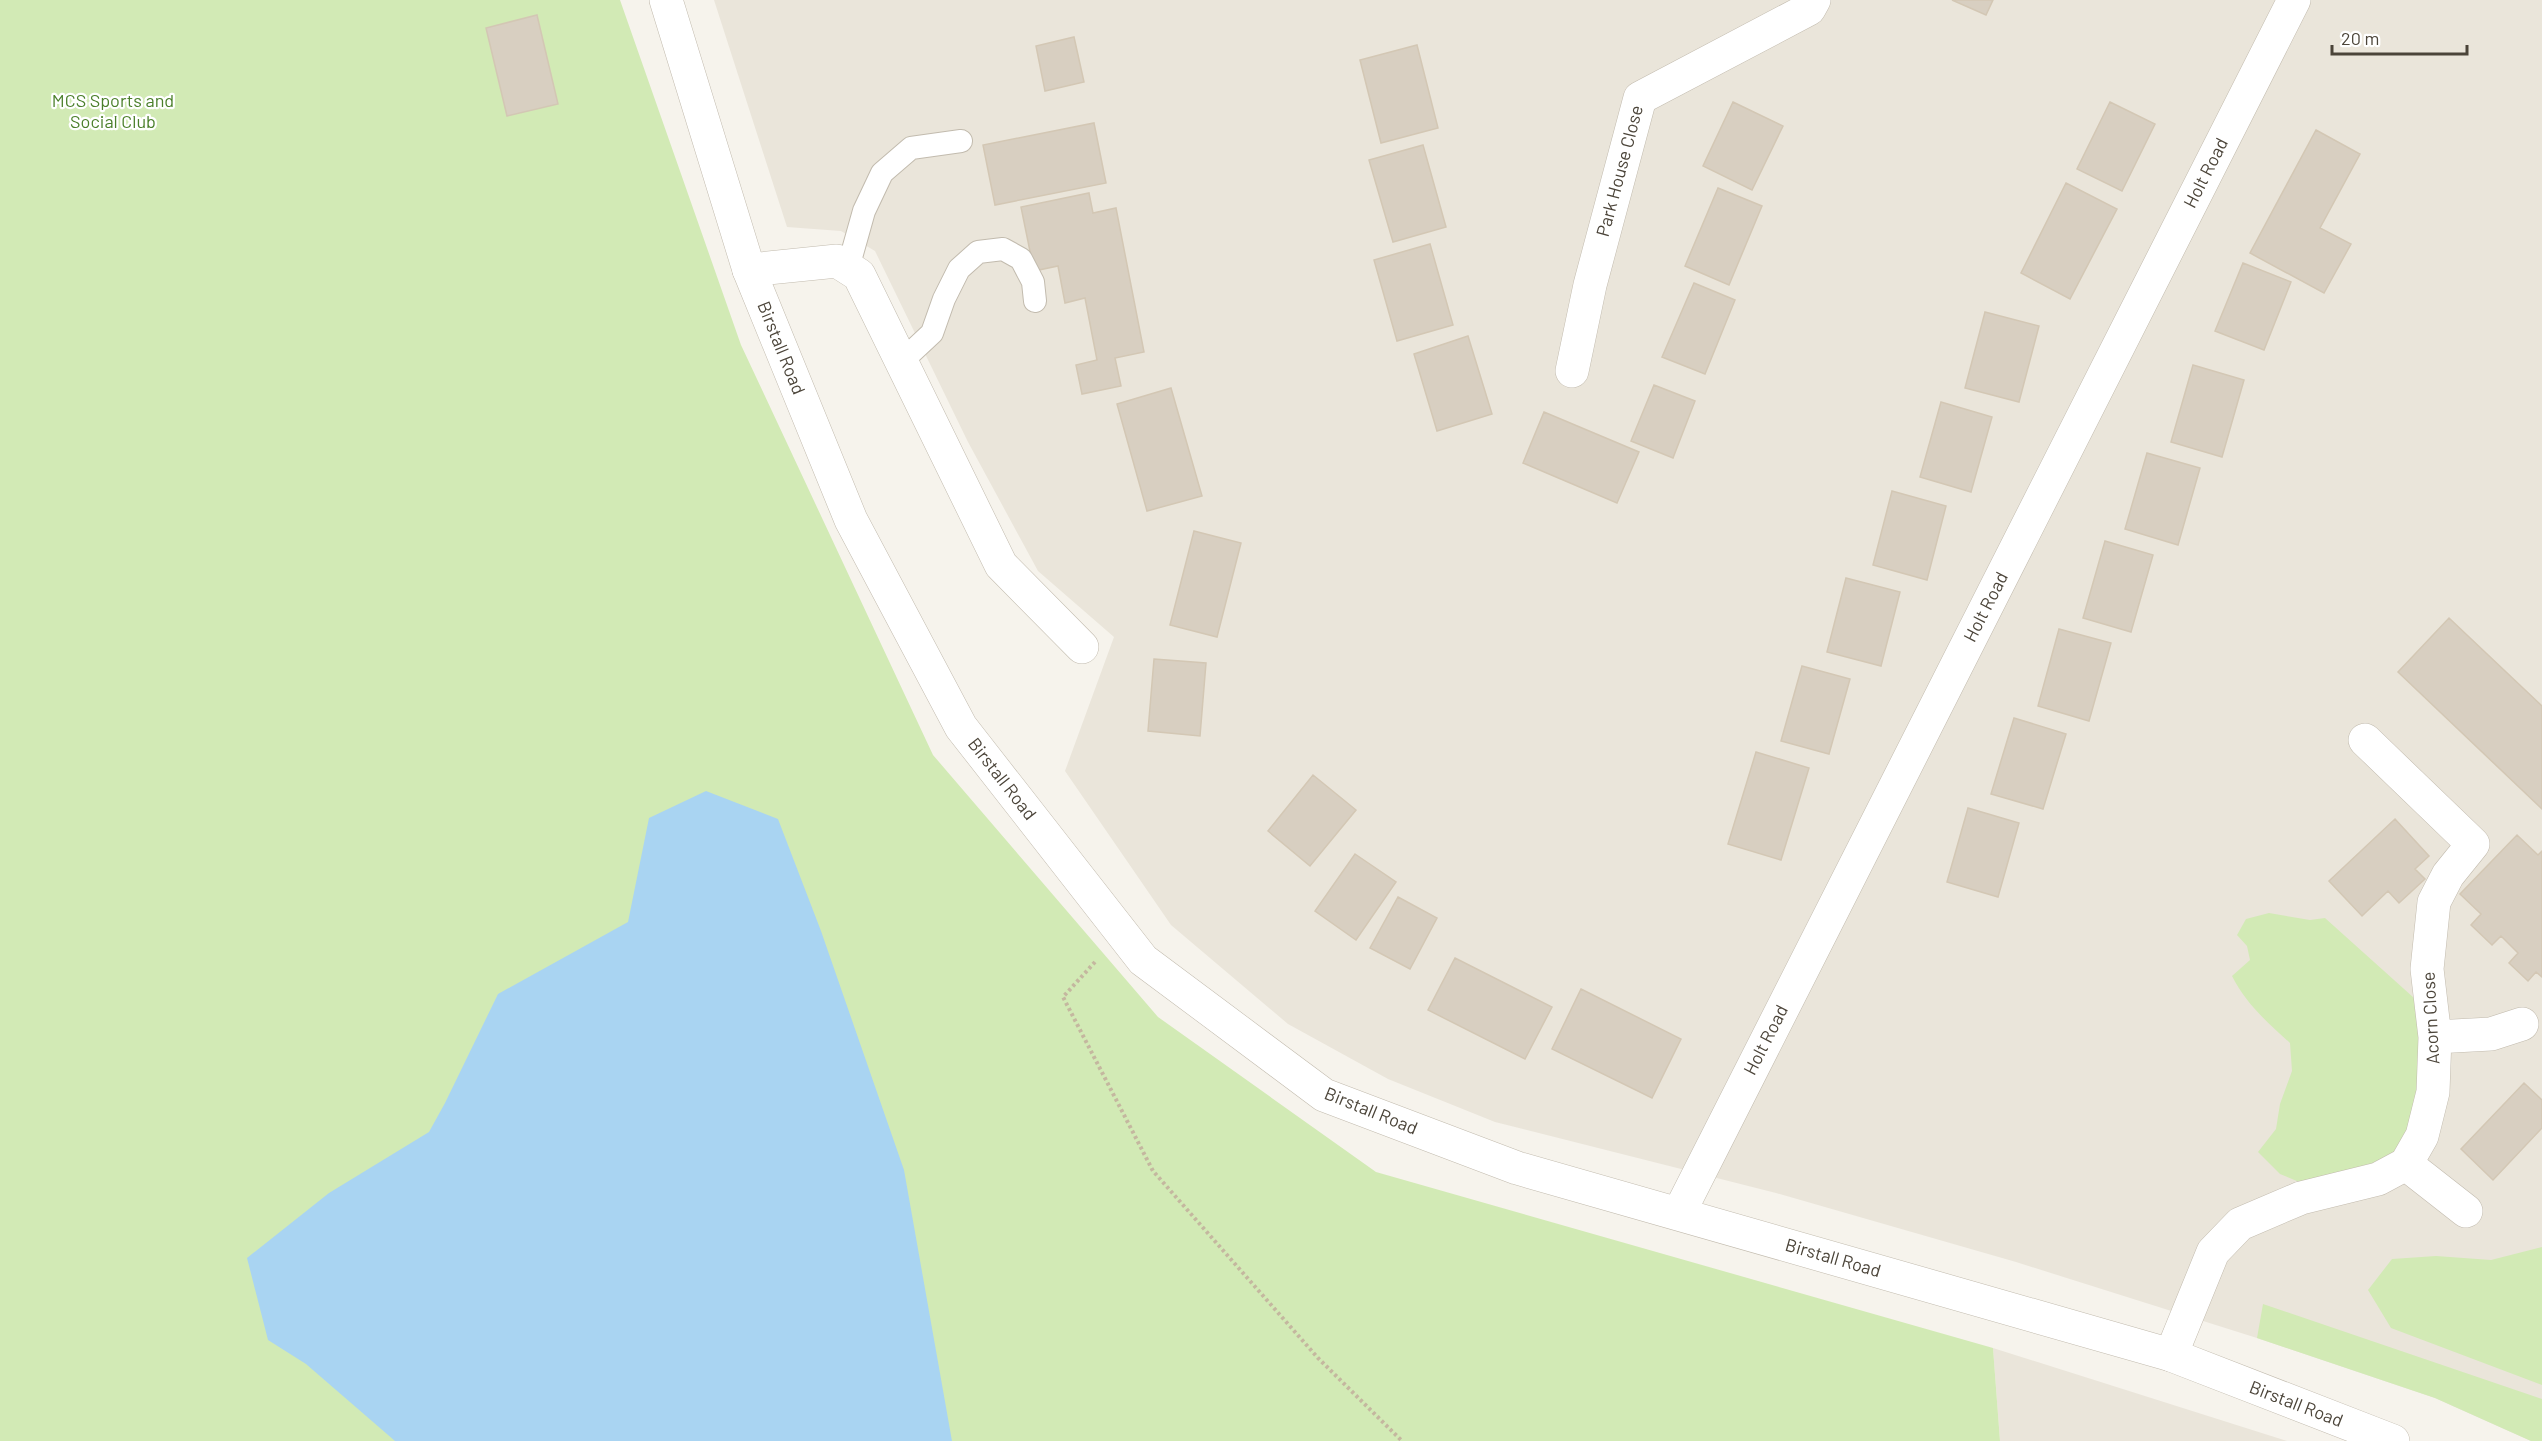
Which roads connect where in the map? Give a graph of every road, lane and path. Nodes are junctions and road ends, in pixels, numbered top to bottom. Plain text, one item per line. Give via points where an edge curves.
1 (666, 0) edge
2 (1814, 0) edge
3 (2294, 0) edge
4 (961, 141) dead end
5 (848, 268) junction
6 (749, 270) junction
7 (1035, 301) dead end
8 (902, 362) junction
9 (1572, 371) dead end
10 (1082, 647) dead end
11 (2365, 740) dead end
12 (1122, 933) junction
13 (2522, 1024) dead end
14 (2435, 1037) junction
15 (2406, 1164) junction
16 (2466, 1211) dead end
17 (1679, 1214) junction
18 (2171, 1356) junction
19 (1402, 1441) edge
20 (2393, 1441) edge

1 - 6 street, Birstall Road
2 - 9 street, Park House Close via 1809,9 1640,98 1590,285
3 - 17 street, Holt Road
4 - 5 lane via 911,148 882,173 864,211
5 - 6 street via 837,261
5 - 8 street via 859,274
6 - 12 street, Birstall Road via 851,520 961,728
7 - 8 lane via 1033,282 1021,259 1003,249 978,252 959,269 932,333
8 - 10 street via 1001,565
11 - 14 street, Acorn Close via 2473,844 2448,875 2434,902 2427,969
12 - 17 street, Birstall Road via 1143,960 1324,1095 1517,1168
12 - 19 path via 1063,997 1153,1171 1318,1358
13 - 14 street via 2491,1034
14 - 15 street, Acorn Close via 2433,1092 2422,1136
15 - 16 street
15 - 18 street via 2378,1179 2301,1198 2241,1224 2213,1252
17 - 18 street, Birstall Road
18 - 20 street, Birstall Road

